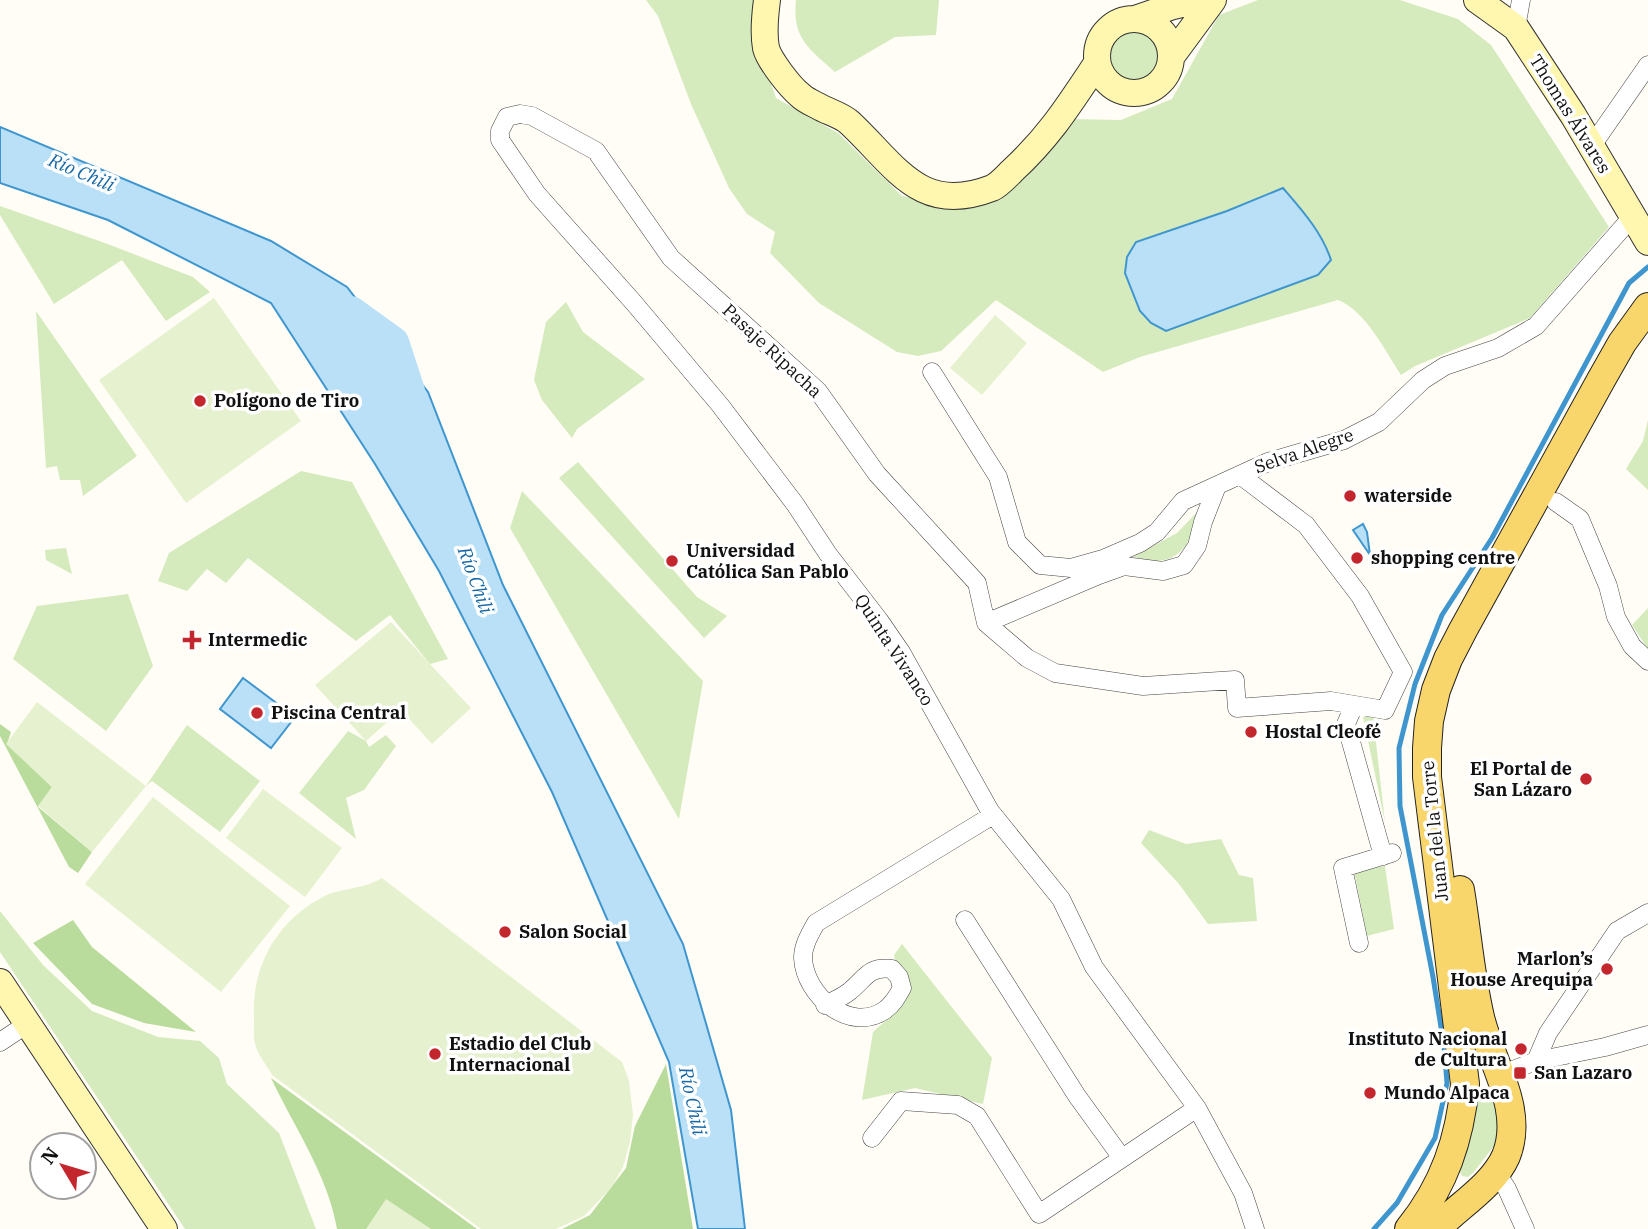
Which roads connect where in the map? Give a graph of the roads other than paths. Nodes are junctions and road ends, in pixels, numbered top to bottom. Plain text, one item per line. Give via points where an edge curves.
1 (767, 0) edge
2 (1199, 0) edge
3 (1213, 0) edge
4 (1477, 0) edge
5 (1521, 0) edge
6 (1135, 19) junction
7 (1516, 27) junction
8 (1171, 57) junction
9 (1097, 63) junction
10 (1648, 65) edge
11 (1119, 90) junction
12 (1067, 110) junction
13 (1591, 147) junction
14 (596, 151) joint
15 (1632, 217) junction
16 (1647, 240) edge
17 (1648, 307) edge
18 (1648, 340) edge
19 (932, 372) dead end
20 (1240, 475) junction
21 (1217, 486) junction
22 (1556, 502) junction
23 (1101, 567) junction
24 (986, 623) junction
25 (1648, 661) edge
26 (1354, 705) junction
27 (993, 815) junction
28 (1648, 913) edge
29 (965, 920) dead end
30 (1359, 943) dead end
31 (0, 982) edge
32 (825, 1005) dead end
33 (27, 1024) junction
34 (1648, 1035) edge
35 (1473, 1038) junction
36 (0, 1042) edge
37 (1536, 1061) junction
38 (1500, 1075) junction
39 (1198, 1108) junction
40 (872, 1138) dead end
41 (1451, 1157) junction
42 (1122, 1158) junction
43 (1496, 1172) junction
44 (1439, 1185) junction
45 (1464, 1202) junction
46 (164, 1229) edge
47 (1255, 1229) edge
48 (1409, 1229) edge
49 (1436, 1229) edge
50 (1524, 1229) edge

1 - 12 street via 767,50 782,74 799,95 848,120 920,190 950,197 995,187 1036,149
2 - 6 street
3 - 8 street
4 - 7 street, Thomas Álvares
5 - 7 street
6 - 8 street via 1157,26 1170,46
6 - 9 street via 1123,20 1104,34
7 - 13 street, Thomas Álvares
8 - 11 street via 1165,77 1149,90
9 - 11 street via 1103,77
9 - 12 street
10 - 13 street
11 - 12 street
13 - 15 street, Thomas Álvares
14 - 24 street, Pasaje Ripacha via 671,258 818,391 877,474 976,583
14 - 27 street, Quinta Vivanco via 532,116 507,117 500,131 506,151 537,194 720,405 879,620
15 - 16 street, Thomas Álvares
15 - 20 street, Selva Alegre via 1536,326 1498,348 1445,366 1423,380 1379,422 1344,440
17 - 35 main road, Juan del la Torre via 1601,380 1463,630 1436,690 1427,778
18 - 22 main road, Juan del la Torre
19 - 23 street via 998,477 1017,542 1040,565
20 - 21 street, Selva Alegre
20 - 26 street via 1306,526 1360,596 1404,671 1385,710
21 - 23 street, Selva Alegre via 1184,501 1157,532
21 - 23 street via 1197,546 1184,565 1163,571
22 - 25 street via 1580,519 1616,618 1632,646
22 - 35 main road, Juan del la Torre via 1464,670 1447,727 1446,782 1453,846 1480,1016
23 - 24 street, Selva Alegre
24 - 26 street via 1027,658 1055,673 1143,686 1235,680 1237,708 1331,701
26 - 30 street via 1346,724 1387,854 1343,867
27 - 32 street via 816,923 803,957 806,973
27 - 39 street, Quinta Vivanco via 1061,899 1094,967
28 - 37 street via 1617,931 1548,1033
29 - 42 street
31 - 33 street
33 - 36 street
33 - 46 street
34 - 37 street
35 - 38 main road, Juan del la Torre
35 - 41 main road, Juan del la Torre
37 - 38 street
38 - 43 main road, Juan del la Torre via 1511,1117 1511,1139
39 - 42 street
39 - 47 street, Quinta Vivanco via 1243,1193
40 - 42 street via 901,1101 958,1105 976,1115 1039,1214
41 - 43 main road via 1460,1180 1472,1185 1484,1183
41 - 44 main road, Juan del la Torre
43 - 45 main road, Juan del la Torre
43 - 50 street
44 - 45 main road via 1452,1179 1459,1182 1464,1187
44 - 48 main road, Juan del la Torre
45 - 49 main road, Juan del la Torre

